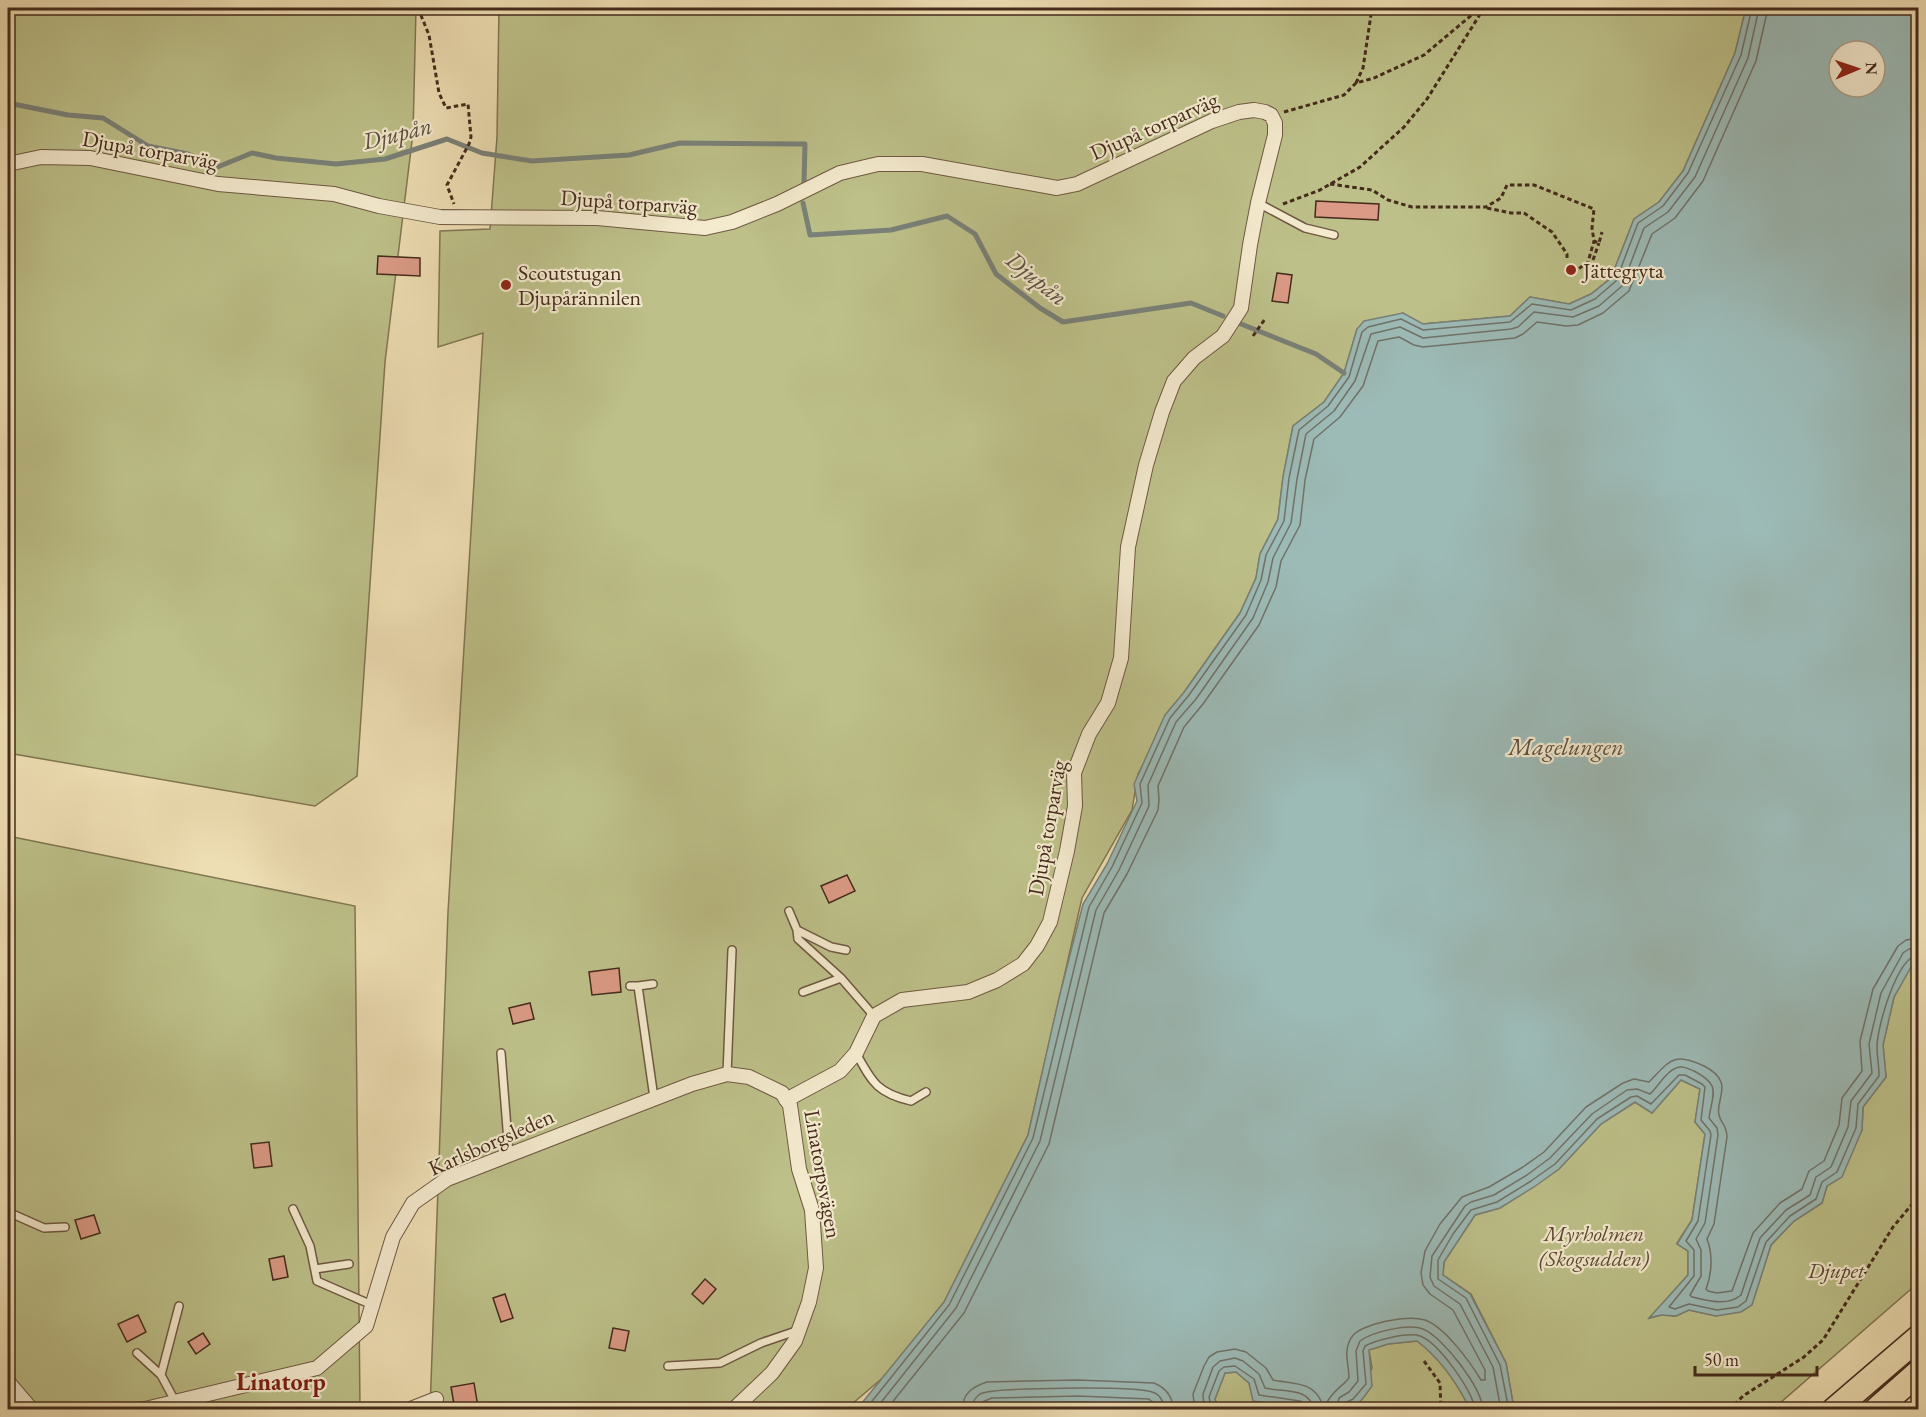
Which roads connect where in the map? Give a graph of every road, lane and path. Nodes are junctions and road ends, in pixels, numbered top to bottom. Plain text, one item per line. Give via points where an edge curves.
1 (418, 8) edge
2 (1372, 8) edge
3 (1482, 8) edge
4 (1356, 83) junction
5 (1271, 115) junction
6 (8, 164) edge
7 (1330, 184) junction
8 (1261, 204) junction
9 (1486, 207) junction
10 (459, 217) junction
11 (1602, 232) dead end
12 (1334, 235) dead end
13 (1594, 241) junction
14 (1599, 243) junction
15 (1567, 260) dead end
16 (1593, 260) dead end
17 (1573, 273) dead end
18 (1265, 319) dead end
19 (1253, 336) dead end
20 (789, 911) dead end
21 (797, 930) junction
22 (846, 950) dead end
23 (732, 951) dead end
24 (841, 978) junction
25 (653, 984) dead end
26 (803, 992) dead end
27 (874, 1016) junction
28 (501, 1053) dead end
29 (856, 1053) junction
30 (727, 1074) junction
31 (926, 1092) dead end
32 (654, 1098) junction
33 (786, 1100) junction
34 (509, 1154) junction
35 (1918, 1197) edge
36 (293, 1209) dead end
37 (8, 1212) edge
38 (64, 1227) dead end
39 (349, 1264) dead end
40 (315, 1269) junction
41 (372, 1305) junction
42 (179, 1306) dead end
43 (799, 1330) junction
44 (1918, 1338) edge
45 (137, 1353) dead end
46 (1424, 1361) dead end
47 (668, 1365) dead end
48 (1918, 1373) edge
49 (161, 1375) junction
50 (8, 1382) edge
51 (436, 1400) dead end
52 (175, 1401) junction
53 (32, 1410) edge
54 (141, 1410) edge
55 (408, 1410) edge
56 (733, 1410) edge
57 (1441, 1410) edge
58 (1729, 1410) edge
59 (1834, 1410) edge
60 (1876, 1410) edge

1 - 10 path via 429,35 439,93 446,108 468,104 471,137 447,185
2 - 4 path via 1363,68
3 - 4 path via 1424,55
3 - 7 path via 1427,99 1404,127 1360,167
4 - 5 path via 1344,94
5 - 8 street, Djupå torparväg via 1275,135
5 - 10 street, Djupå torparväg via 1254,110 1212,121 1077,184 1057,188 922,164 878,164 840,173 777,204 705,228 597,218
6 - 10 street, Djupå torparväg via 41,157 90,158 218,184 334,194 379,206
7 - 8 path via 1282,205
7 - 9 path via 1372,190 1412,207
8 - 12 lane via 1305,228
8 - 27 street, Djupå torparväg via 1241,308 1223,336 1194,358 1174,381 1155,433 1128,547 1121,658 1108,703 1089,734 1074,773 1075,806 1050,922 1023,964 997,980 969,992 902,1000
9 - 13 path via 1501,198 1507,185 1534,186 1594,209
9 - 15 path via 1524,213 1552,232
11 - 14 path
13 - 14 path
13 - 17 path via 1588,262
14 - 16 path
18 - 19 path
20 - 21 lane
21 - 22 lane
21 - 24 lane via 798,939
23 - 30 lane
24 - 26 lane
24 - 27 lane
25 - 32 lane via 634,986
27 - 29 street
28 - 34 lane
29 - 31 lane via 871,1081 892,1096 911,1101
29 - 33 street via 840,1071
30 - 32 street, Karlsborgsleden
30 - 33 street, Karlsborgsleden via 749,1077 770,1086
32 - 34 street, Karlsborgsleden
33 - 43 street, Linatorpsvägen via 790,1105 799,1169 812,1210 816,1268
34 - 41 street, Karlsborgsleden via 447,1179 413,1203 393,1237
35 - 58 path via 1893,1227 1823,1340
36 - 40 lane via 310,1246
37 - 38 lane via 44,1228
39 - 40 lane
40 - 41 lane via 317,1281
41 - 52 street, Karlsborgsleden via 366,1326 317,1368
42 - 49 lane
43 - 47 lane via 720,1363
43 - 56 street, Linatorpsvägen via 772,1373
44 - 59 highway
45 - 49 lane
46 - 57 path via 1440,1383
48 - 60 highway
49 - 52 lane
50 - 53 street
51 - 55 street
52 - 54 street, Karlsborgsleden

